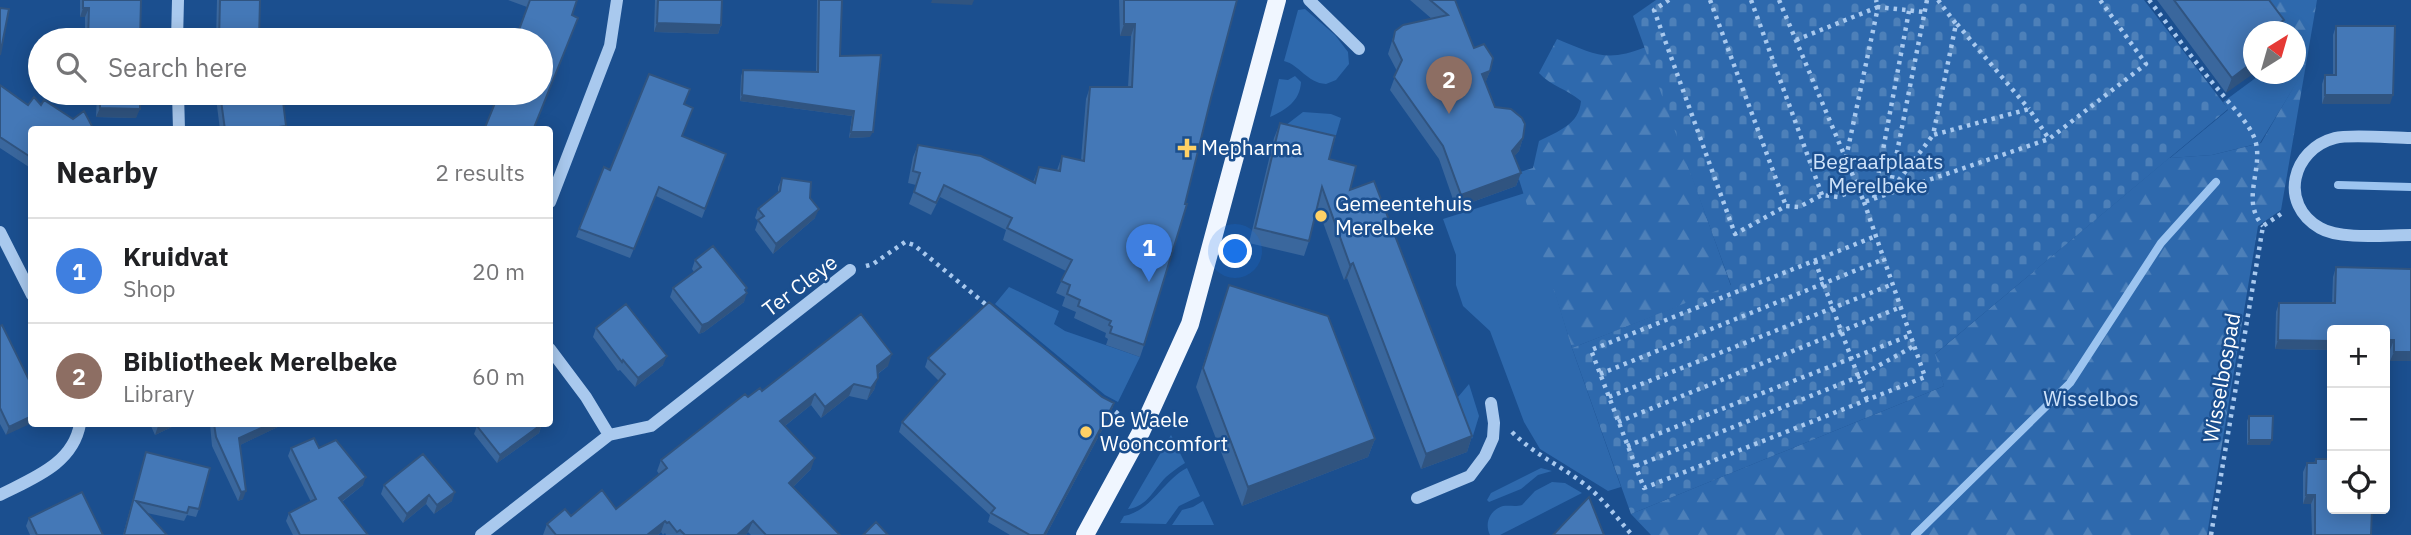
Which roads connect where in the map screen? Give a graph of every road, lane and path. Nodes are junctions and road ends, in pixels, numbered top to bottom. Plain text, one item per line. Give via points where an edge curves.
1 (178, 0) edge
2 (617, 0) edge
3 (1277, 0) edge
4 (1309, 0) edge
5 (1669, 0) edge
6 (1710, 0) edge
7 (1751, 0) edge
8 (1779, 0) edge
9 (1876, 0) edge
10 (1927, 0) edge
11 (1938, 0) edge
12 (2100, 0) edge
13 (2149, 0) edge
14 (1878, 7) junction
15 (1909, 10) junction
16 (1924, 12) junction
17 (1956, 23) junction
18 (177, 28) edge
19 (1796, 40) junction
20 (1359, 49) dead end
21 (178, 105) edge
22 (2029, 109) junction
23 (179, 126) edge
24 (1933, 135) junction
25 (2411, 138) edge
26 (2049, 139) junction
27 (1846, 158) junction
28 (1859, 188) junction
29 (1889, 193) junction
30 (553, 194) edge
31 (1822, 195) junction
32 (1874, 198) junction
33 (1864, 202) junction
34 (1786, 206) junction
35 (2284, 212) dead end
36 (2263, 226) junction
37 (0, 232) edge
38 (2411, 235) edge
39 (1876, 236) junction
40 (1884, 260) junction
41 (1815, 261) junction
42 (850, 270) joint
43 (1893, 284) junction
44 (1824, 285) junction
45 (28, 287) edge
46 (1901, 307) junction
47 (990, 308) edge
48 (1832, 308) junction
49 (1842, 332) junction
50 (1911, 335) junction
51 (1914, 346) junction
52 (553, 353) edge
53 (1851, 357) junction
54 (1600, 374) junction
55 (1858, 377) junction
56 (1609, 397) junction
57 (1100, 399) edge
58 (1867, 400) junction
59 (1491, 403) joint
60 (1618, 422) junction
61 (79, 427) edge
62 (1141, 432) junction
63 (609, 435) junction
64 (1628, 446) junction
65 (1636, 466) junction
66 (1594, 492) junction
67 (0, 495) edge
68 (1417, 498) dead end
69 (1591, 500) edge
70 (481, 535) edge
71 (1085, 535) edge
72 (1632, 535) edge
73 (2211, 535) edge

1 - 18 street
2 - 30 street via 610,46
3 - 62 main road via 1190,324
4 - 20 street
5 - 34 path via 1654,10 1735,234
6 - 34 path
7 - 31 path
8 - 19 path
9 - 14 path
10 - 16 path
11 - 17 path
12 - 26 path via 2146,64
13 - 36 path, Wisselbospad via 2253,135 2257,147 2253,205
14 - 15 path
14 - 19 path
14 - 27 path
15 - 16 path
15 - 32 path
16 - 29 path
17 - 22 path
17 - 24 path
19 - 27 path
21 - 23 street
22 - 24 path
22 - 26 path
24 - 29 path
25 - 38 street via 2336,137 2302,162 2294,184 2298,207 2320,229 2333,234
26 - 29 path
27 - 28 path
28 - 31 path via 1838,197
28 - 33 path
29 - 32 path
31 - 34 path via 1798,207
32 - 33 path
33 - 39 path
35 - 36 path
36 - 73 path, Wisselbospad
37 - 45 street
39 - 40 path
39 - 41 path
40 - 43 path
40 - 44 path
41 - 44 path
41 - 54 path via 1591,350
42 - 47 path, Ter Cleye via 873,264 905,242
42 - 63 street, Ter Cleye via 651,426
43 - 46 path
43 - 48 path
44 - 48 path
44 - 54 path
46 - 49 path
46 - 50 path
48 - 49 path
48 - 56 path
49 - 53 path
49 - 60 path
50 - 51 path
50 - 53 path
51 - 55 path
51 - 58 path via 1925,377
52 - 63 street
53 - 55 path
53 - 64 path
54 - 56 path
55 - 58 path
55 - 65 path
56 - 60 path
57 - 62 path
58 - 65 path via 1644,488
59 - 66 path via 1528,448
59 - 68 street via 1493,438 1470,476
60 - 64 path
61 - 67 street via 67,454 44,473
62 - 71 main road
63 - 70 street, Ter Cleye
64 - 65 path
66 - 69 path
66 - 72 path

